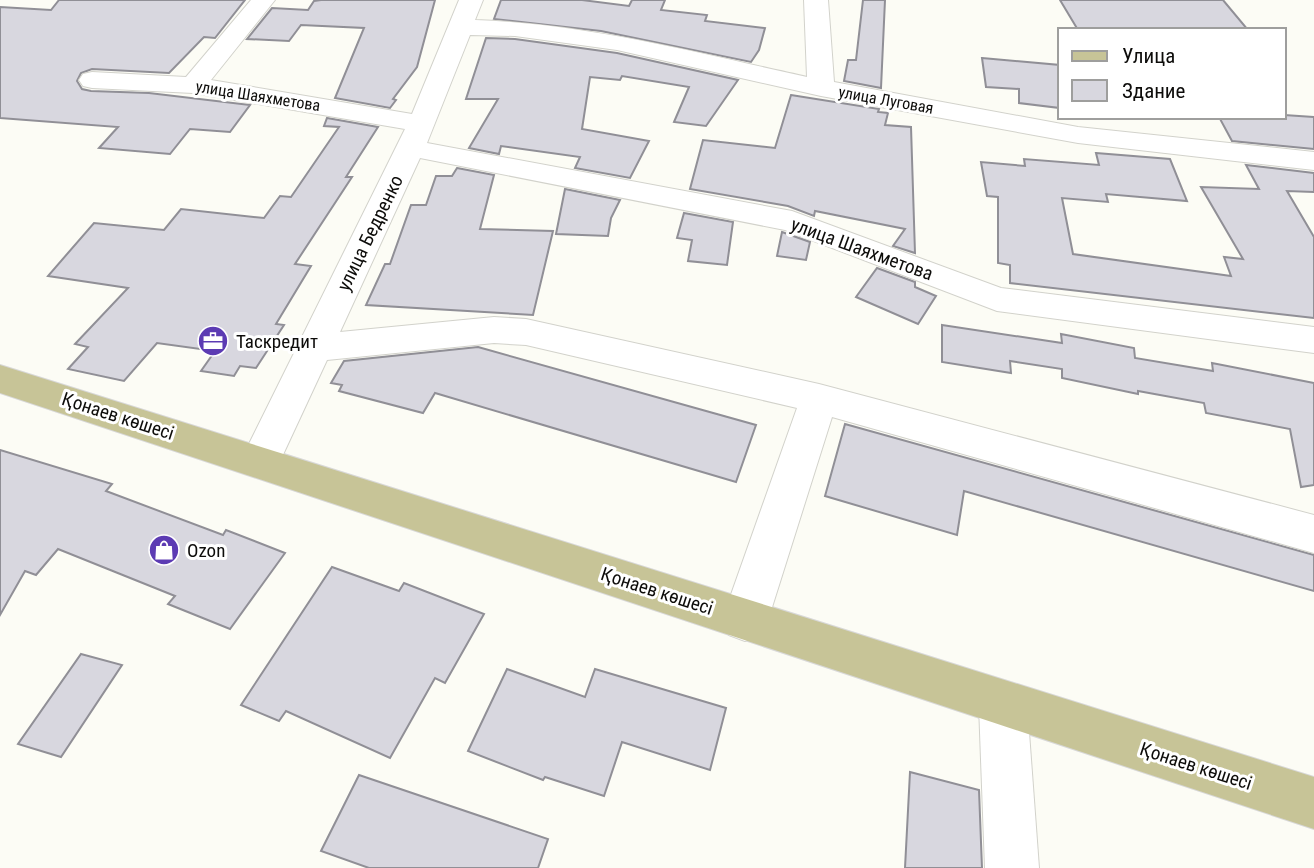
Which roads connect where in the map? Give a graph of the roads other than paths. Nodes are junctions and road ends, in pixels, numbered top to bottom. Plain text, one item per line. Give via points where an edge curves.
1 (263, 0) edge
2 (816, 0) edge
3 (466, 14) edge
4 (92, 80) dead end
5 (193, 85) junction
6 (821, 88) junction
7 (416, 136) junction
8 (1314, 161) edge
9 (1314, 340) edge
10 (315, 348) junction
11 (0, 379) edge
12 (819, 399) junction
13 (260, 461) junction
14 (1314, 534) edge
15 (745, 620) junction
16 (1003, 705) junction
17 (1314, 803) edge
18 (1012, 868) edge

1 - 5 street
2 - 6 street
3 - 6 street, улица Луговая via 515,29 617,43
3 - 7 street, улица Бедренко
4 - 5 street, улица Шаяхметова
5 - 7 street, улица Шаяхметова
6 - 8 street, улица Луговая via 1078,135
7 - 9 street, улица Шаяхметова via 792,221 997,299
7 - 10 street, улица Бедренко
10 - 12 street via 510,329
10 - 13 street, улица Бедренко
11 - 13 main road, Қонаев көшесі
12 - 14 street
12 - 15 street
13 - 15 main road, Қонаев көшесі
15 - 16 main road, Қонаев көшесі
16 - 17 main road, Қонаев көшесі
16 - 18 street

